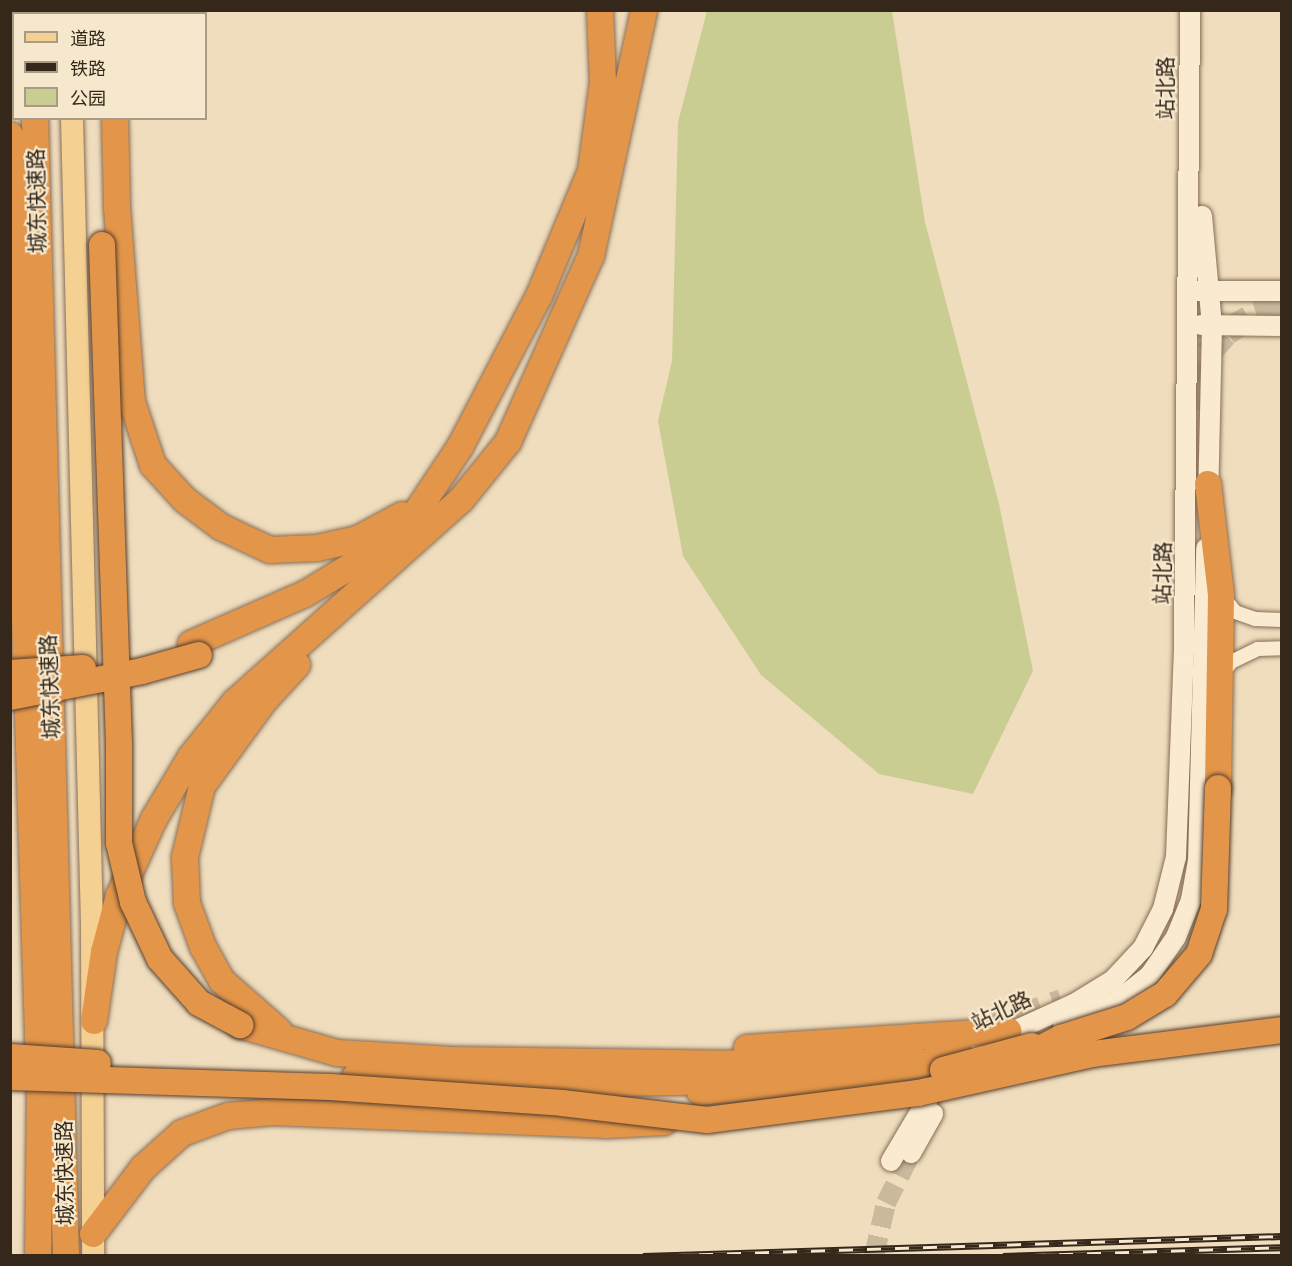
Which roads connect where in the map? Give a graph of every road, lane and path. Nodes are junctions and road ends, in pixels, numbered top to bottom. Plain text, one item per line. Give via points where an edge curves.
1 (600, 10) edge
2 (618, 10) edge
3 (631, 10) edge
4 (644, 10) edge
5 (1190, 10) edge
6 (35, 120) edge
7 (72, 120) edge
8 (97, 120) edge
9 (115, 120) edge
10 (621, 124) junction
11 (10, 135) edge
12 (594, 144) junction
13 (1198, 291) junction
14 (1281, 291) edge
15 (1190, 324) junction
16 (1212, 326) junction
17 (1281, 326) edge
18 (460, 447) junction
19 (1208, 484) junction
20 (398, 556) junction
21 (355, 593) junction
22 (1221, 595) junction
23 (1281, 620) edge
24 (1281, 648) edge
25 (195, 650) junction
26 (83, 668) junction
27 (10, 673) edge
28 (1220, 676) junction
29 (10, 682) edge
30 (10, 697) edge
31 (94, 1021) junction
32 (1281, 1030) edge
33 (1008, 1031) junction
34 (1060, 1038) junction
35 (293, 1041) junction
36 (961, 1056) junction
37 (10, 1057) edge
38 (533, 1063) junction
39 (10, 1077) edge
40 (561, 1083) junction
41 (918, 1093) junction
42 (580, 1105) junction
43 (707, 1120) junction
44 (911, 1153) tunnel mouth
45 (891, 1161) tunnel mouth
46 (93, 1245) edge
47 (38, 1256) edge
48 (66, 1256) edge

1 - 12 highway via 603,82
2 - 12 highway via 612,71
3 - 10 highway
4 - 10 highway
5 - 13 street, 站北路
6 - 48 highway, 城东快速路
7 - 31 main road
8 - 35 highway, bridge via 118,709 119,843 133,902 160,959 199,1003 240,1025
9 - 18 highway via 117,208 132,402 153,465 185,500 220,527 270,550 317,548 358,538 394,521 420,501
10 - 20 highway via 591,256 508,441 461,500
11 - 47 highway, 城东快速路 via 40,1098
12 - 18 highway via 591,171 570,229 510,356
13 - 14 street
13 - 15 street, 站北路
13 - 16 street, 站北路
15 - 16 street
15 - 33 street, 站北路 via 1176,857 1163,909 1143,948 1113,980 1074,1004
16 - 17 street
16 - 19 street, 站北路
18 - 25 highway via 412,519 379,549 305,594
19 - 22 highway
19 - 44 street, 站北路 via 1198,862 1191,900 1176,937 1150,975 1117,1001 962,1072
20 - 21 highway
20 - 25 highway via 295,614
21 - 31 highway via 235,702 191,757 154,819 119,896 104,952
21 - 35 highway via 323,637 264,701 202,786 185,857 187,903 203,947 222,981 252,1011
22 - 23 street via 1235,612 1255,619
22 - 28 highway
24 - 28 street via 1258,649 1231,663
25 - 26 highway
25 - 30 highway, bridge via 142,671
26 - 27 highway, bridge
26 - 29 highway, bridge
28 - 34 highway, bridge via 1214,909 1199,954 1165,994 1127,1017
31 - 46 main road
32 - 41 highway, bridge via 1092,1053
33 - 36 street, 站北路
33 - 38 highway via 945,1032 723,1050 621,1051
34 - 41 highway, bridge via 1029,1056
34 - 42 highway, bridge via 939,1071 842,1090 715,1104
35 - 38 highway via 337,1053
36 - 40 highway via 873,1074 739,1091 646,1094
36 - 45 street, 站北路 via 932,1092
37 - 40 highway, bridge via 326,1076
38 - 40 highway via 723,1064 910,1055 742,1081
39 - 42 highway, bridge via 330,1087
41 - 43 highway, bridge
42 - 43 highway, bridge
43 - 46 highway, bridge via 606,1125 449,1116 273,1112 228,1116 182,1133 143,1168

